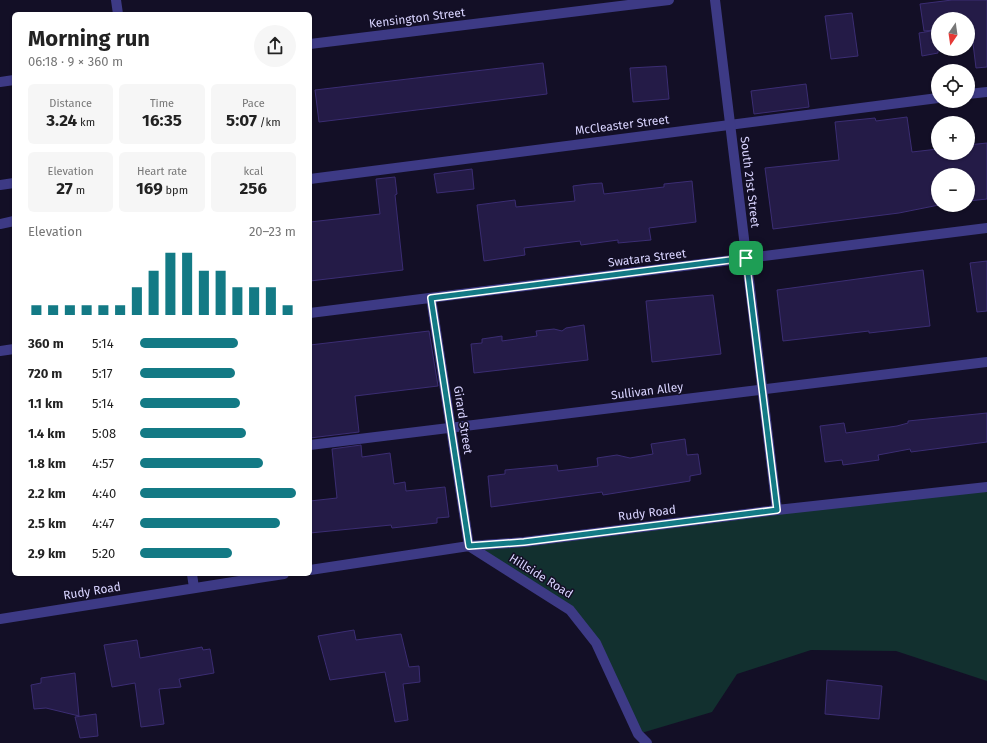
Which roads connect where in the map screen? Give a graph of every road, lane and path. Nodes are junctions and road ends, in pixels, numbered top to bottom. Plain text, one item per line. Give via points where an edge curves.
1 (116, 0) edge
2 (669, 0) edge
3 (715, 0) edge
4 (118, 12) edge
5 (312, 44) edge
6 (12, 80) edge
7 (0, 82) edge
8 (987, 92) edge
9 (975, 93) edge
10 (931, 99) edge
11 (729, 124) junction
12 (312, 179) edge
13 (12, 183) edge
14 (0, 185) edge
15 (12, 221) edge
16 (0, 224) edge
17 (987, 228) edge
18 (746, 258) junction
19 (431, 298) junction
20 (312, 313) edge
21 (12, 349) edge
22 (0, 351) edge
23 (987, 362) edge
24 (762, 390) junction
25 (451, 428) junction
26 (312, 445) edge
27 (987, 487) edge
28 (777, 510) junction
29 (469, 546) junction
30 (312, 570) edge
31 (192, 576) edge
32 (271, 576) edge
33 (194, 588) junction
34 (0, 619) edge
35 (647, 743) edge

1 - 4 street
2 - 5 street, Kensington Street
3 - 11 street, South 21st Street
6 - 7 street
8 - 9 street
10 - 11 street, McCleaster Street
11 - 12 street, McCleaster Street
11 - 18 street, South 21st Street
13 - 14 street
15 - 16 street
17 - 18 street, Swatara Street
18 - 19 street, Swatara Street
18 - 24 street, South 21st Street
19 - 20 street, Swatara Street
19 - 25 street, Girard Street
21 - 22 street
23 - 24 street, Sullivan Alley
24 - 25 street, Sullivan Alley
24 - 28 street, South 21st Street
25 - 26 street, Sullivan Alley
25 - 29 street, Girard Street
27 - 28 street, Rudy Road
28 - 29 street, Rudy Road via 524,542
29 - 30 street, Rudy Road
29 - 35 street, Hillside Road via 570,610 596,643 638,734
31 - 33 street
32 - 33 street, Rudy Road
33 - 34 street, Rudy Road

